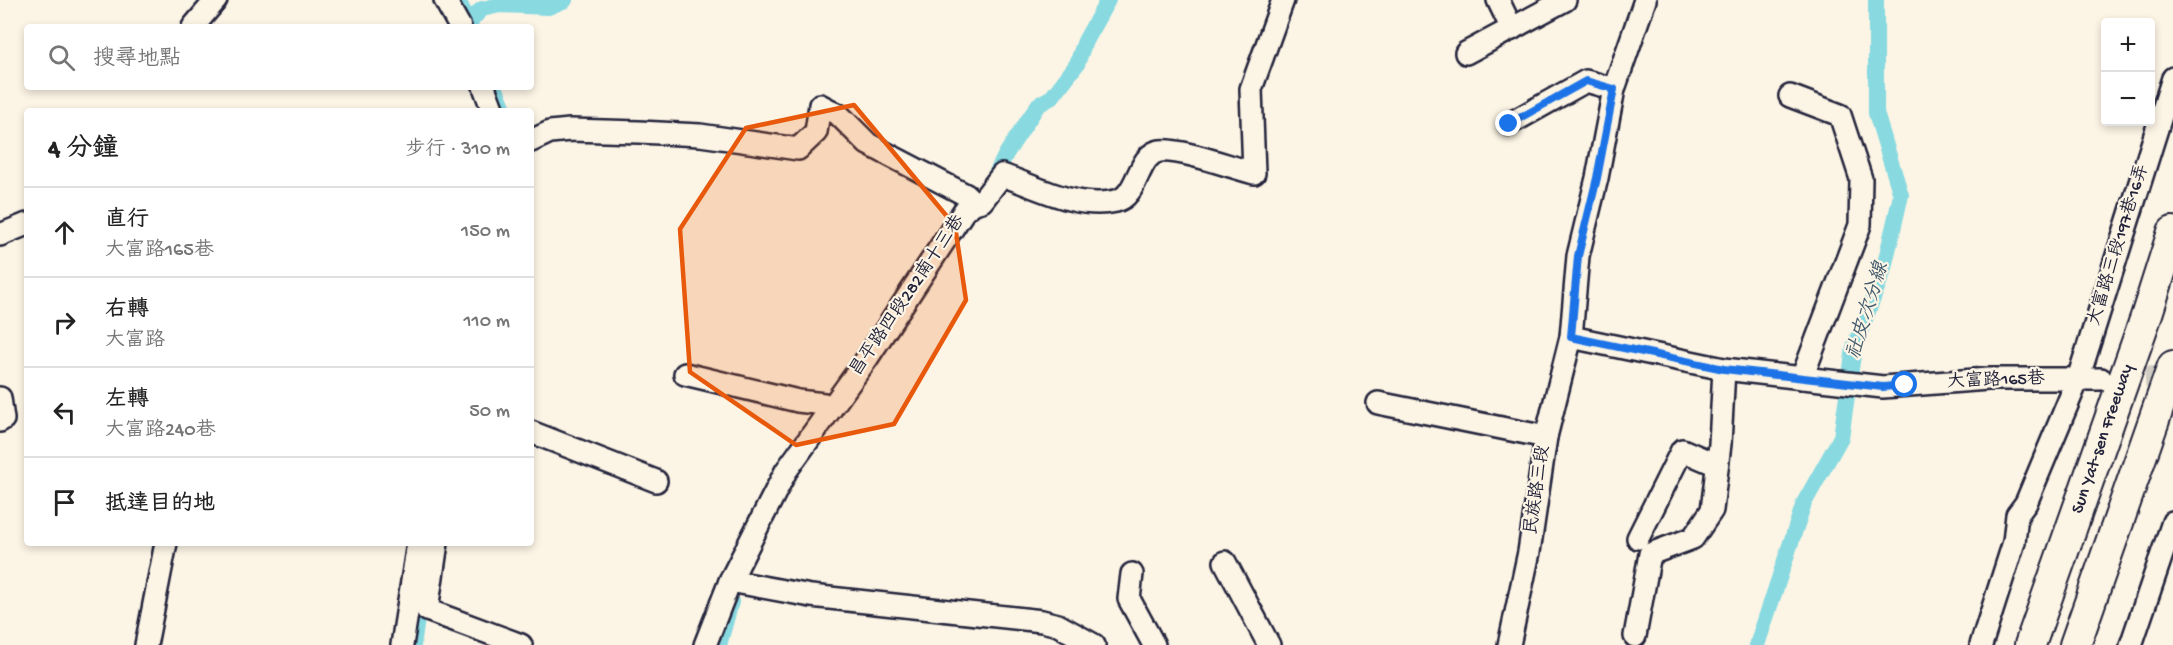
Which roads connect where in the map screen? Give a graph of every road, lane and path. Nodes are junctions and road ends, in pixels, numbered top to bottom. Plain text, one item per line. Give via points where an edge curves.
1 (216, 0) edge
2 (445, 0) edge
3 (1283, 0) edge
4 (1498, 0) edge
5 (1565, 0) edge
6 (1646, 0) edge
7 (196, 24) edge
8 (458, 24) edge
9 (1512, 29) junction
10 (1467, 54) dead end
11 (2173, 78) edge
12 (1614, 89) junction
13 (485, 90) edge
14 (1790, 96) dead end
15 (492, 108) edge
16 (1509, 124) dead end
17 (534, 140) edge
18 (974, 203) junction
19 (24, 225) edge
20 (2173, 232) edge
21 (0, 235) edge
22 (1571, 337) junction
23 (2173, 366) edge
24 (1724, 369) junction
25 (685, 374) dead end
26 (1802, 378) junction
27 (2078, 379) junction
28 (2102, 379) tunnel mouth
29 (0, 398) edge
30 (1378, 403) dead end
31 (831, 409) junction
32 (0, 421) edge
33 (534, 433) edge
34 (1546, 437) junction
35 (1717, 465) junction
36 (656, 481) dead end
37 (2173, 522) edge
38 (1638, 538) dead end
39 (165, 546) edge
40 (418, 546) edge
41 (437, 546) edge
42 (1225, 561) dead end
43 (1132, 574) dead end
44 (730, 582) junction
45 (1635, 636) dead end
46 (146, 645) edge
47 (402, 645) edge
48 (521, 645) edge
49 (705, 645) edge
50 (1094, 645) edge
51 (1152, 645) edge
52 (1269, 645) edge
53 (1509, 645) edge
54 (1981, 645) edge
55 (2030, 645) edge
56 (2075, 645) edge
57 (2131, 645) edge

1 - 7 street
2 - 8 street
3 - 18 street via 1251,89 1254,173 1158,151 1149,156 1126,196 1117,201 1076,203 1002,175 982,201
4 - 9 street
5 - 9 street
6 - 12 street, 民族路三段
9 - 10 street
11 - 27 street, 大富路三段197巷16弄
12 - 16 street via 1586,81
12 - 22 street, 民族路三段 via 1578,256
13 - 15 street
14 - 26 street via 1840,115 1861,179 1860,225
17 - 18 street, 昌平路四段282南十三巷 via 550,132 570,130 639,132 700,135 798,149 816,132 820,105 839,115 868,144 966,195
18 - 31 street, 昌平路四段282南十三巷 via 964,211
19 - 21 street
20 - 55 highway, Sun Yat-sen Freeway
22 - 24 street, 大富路165巷
22 - 34 street, 民族路三段
23 - 56 highway
24 - 26 street, 大富路165巷
24 - 35 street
25 - 31 street via 824,404
26 - 27 street, 大富路165巷 via 1883,387 1989,379
27 - 28 street, 大富路165巷
27 - 54 street, 大富路三段197巷16弄 via 2026,503 2017,515 2014,542
29 - 32 street
30 - 34 street
31 - 44 street, 昌平路四段282南十三巷 via 786,471
33 - 36 street
34 - 53 street, 民族路三段 via 1529,552
35 - 38 street via 1682,450
35 - 45 street via 1712,510 1693,538 1650,554
37 - 57 street
39 - 46 street
40 - 47 street
41 - 48 street via 427,610
42 - 52 street
43 - 51 street via 1129,599
44 - 49 street, 昌平路四段282南十三巷
44 - 50 street via 811,596 1042,621 1058,625

